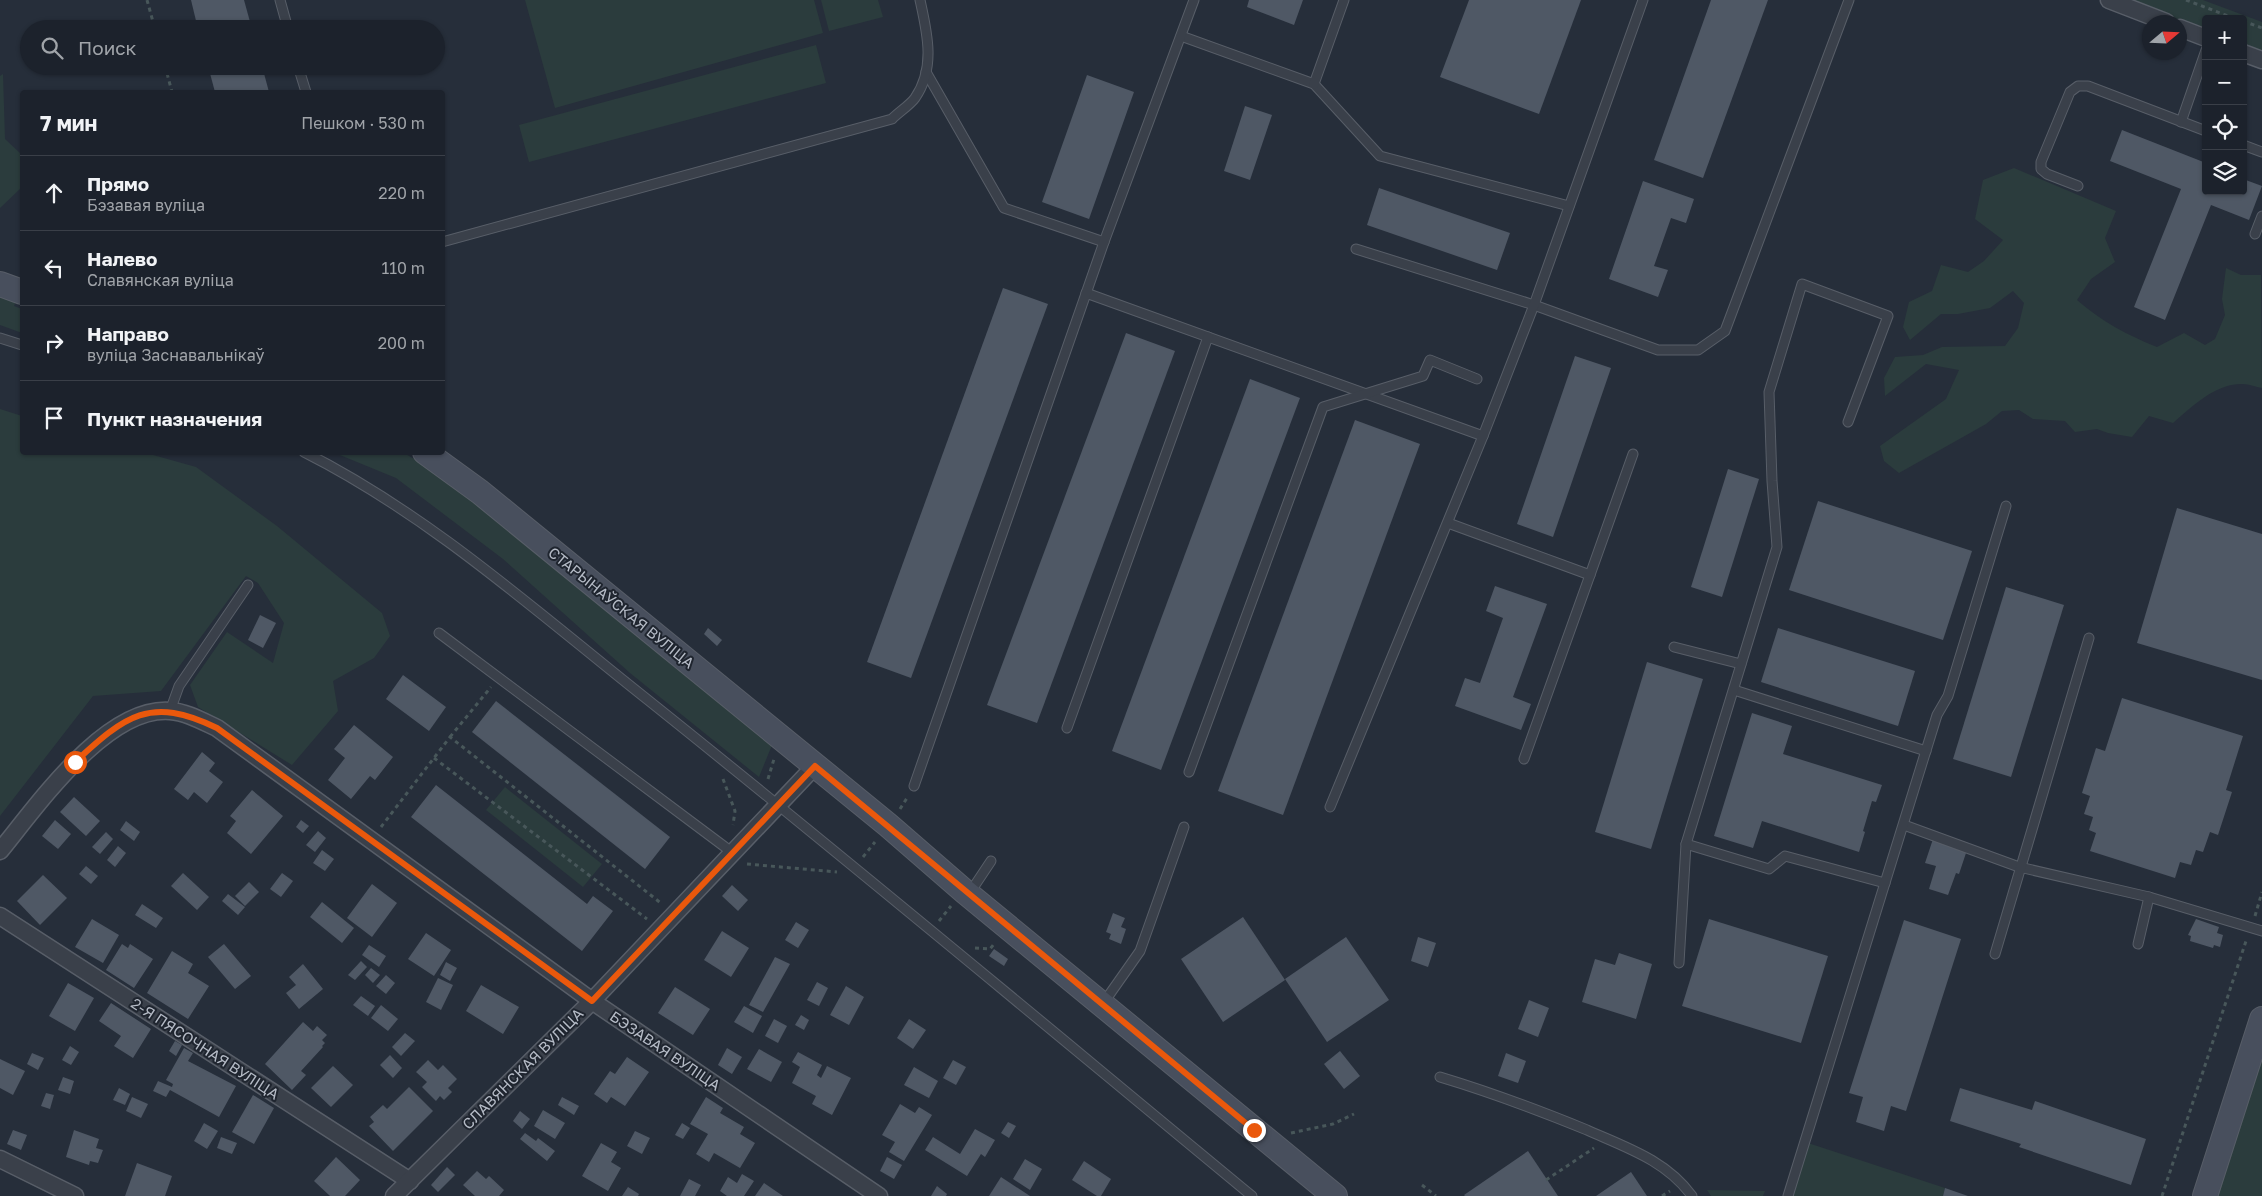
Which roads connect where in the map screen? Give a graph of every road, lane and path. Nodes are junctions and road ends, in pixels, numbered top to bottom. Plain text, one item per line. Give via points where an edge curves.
1 (147, 0) edge
2 (280, 0) edge
3 (920, 0) edge
4 (1194, 0) edge
5 (1344, 0) edge
6 (1643, 0) edge
7 (1849, 0) edge
8 (2186, 0) edge
9 (2114, 1) edge
10 (2149, 15) edge
11 (2225, 15) edge
12 (153, 20) edge
13 (286, 20) edge
14 (2247, 22) edge
15 (2262, 28) edge
16 (2187, 31) edge
17 (1181, 36) junction
18 (2202, 36) edge
19 (2247, 54) edge
20 (2203, 60) edge
21 (2262, 60) edge
22 (926, 72) junction
23 (167, 75) edge
24 (301, 75) edge
25 (1314, 84) junction
26 (171, 90) edge
27 (305, 90) edge
28 (2181, 122) junction
29 (2202, 130) edge
30 (2247, 146) edge
31 (2262, 152) edge
32 (2078, 186) dead end
33 (1569, 206) junction
34 (2262, 216) edge
35 (2255, 234) dead end
36 (445, 241) edge
37 (1104, 242) junction
38 (1356, 249) dead end
39 (0, 284) edge
40 (20, 291) edge
41 (1086, 293) junction
42 (1534, 305) junction
43 (1208, 337) junction
44 (0, 338) edge
45 (20, 344) edge
46 (1477, 379) dead end
47 (1363, 395) junction
48 (1848, 422) dead end
49 (1483, 436) junction
50 (1632, 454) dead end
51 (309, 455) edge
52 (429, 455) edge
53 (2006, 506) dead end
54 (1448, 523) junction
55 (1590, 575) junction
56 (248, 585) dead end
57 (439, 633) dead end
58 (2089, 638) dead end
59 (1674, 647) dead end
60 (1741, 664) junction
61 (1734, 690) junction
62 (500, 691) dead end
63 (170, 711) junction
64 (1067, 728) dead end
65 (450, 737) junction
66 (706, 747) junction
67 (1926, 751) junction
68 (434, 758) junction
69 (1524, 759) dead end
70 (815, 766) junction
71 (1189, 772) dead end
72 (914, 786) dead end
73 (779, 804) junction
74 (1330, 807) dead end
75 (1904, 825) junction
76 (1184, 827) dead end
77 (372, 840) junction
78 (1686, 844) junction
79 (0, 851) edge
80 (731, 854) junction
81 (991, 861) dead end
82 (2019, 866) junction
83 (842, 872) dead end
84 (1885, 883) junction
85 (2262, 892) edge
86 (968, 895) junction
87 (2149, 897) junction
88 (669, 899) dead end
89 (663, 905) junction
90 (658, 910) dead end
91 (653, 914) dead end
92 (0, 916) edge
93 (648, 919) junction
94 (642, 926) dead end
95 (2251, 927) junction
96 (2262, 931) edge
97 (2138, 944) dead end
98 (1995, 954) dead end
99 (1679, 963) dead end
100 (592, 1001) junction
101 (1102, 1005) junction
102 (2262, 1019) edge
103 (1440, 1077) dead end
104 (1354, 1114) dead end
105 (1289, 1133) dead end
106 (1603, 1138) junction
107 (0, 1159) edge
108 (1546, 1180) dead end
109 (410, 1181) junction
110 (1422, 1185) dead end
111 (75, 1196) edge
112 (394, 1196) edge
113 (879, 1196) edge
114 (1252, 1196) edge
115 (1335, 1196) edge
116 (1436, 1196) edge
117 (1692, 1196) edge
118 (1788, 1196) edge
119 (2162, 1196) edge
120 (2205, 1196) edge

1 - 12 path
2 - 13 lane
3 - 22 lane via 929,41
4 - 17 lane
5 - 25 lane
6 - 33 lane
7 - 42 lane via 1725,331 1698,350 1658,350
8 - 11 path
9 - 10 street
14 - 15 path
16 - 18 street
17 - 25 lane
17 - 37 lane
19 - 21 street
20 - 28 lane
22 - 36 lane via 915,98 892,118
22 - 37 lane via 1004,208
23 - 26 path
24 - 27 lane
25 - 33 lane via 1380,156
28 - 29 lane
28 - 32 lane via 2088,86 2078,86 2070,92 2041,169
30 - 31 lane
33 - 42 lane
34 - 35 lane
37 - 41 lane
38 - 42 lane
39 - 40 main road
41 - 43 lane
41 - 72 lane
42 - 49 lane
43 - 47 lane
43 - 64 lane
44 - 45 lane
46 - 47 lane via 1430,360 1423,376
47 - 49 lane
47 - 71 lane via 1324,408
48 - 60 lane via 1888,316 1802,284 1769,392 1778,547
49 - 54 lane
50 - 55 lane
51 - 66 lane via 376,492 456,548
52 - 70 main road, СТАРЫНАЎСКАЯ ВУЛІЦА via 480,492
53 - 67 lane via 1948,696 1937,715
54 - 55 lane
54 - 74 lane
55 - 69 lane
56 - 63 lane via 179,686
57 - 80 lane
58 - 82 lane
59 - 60 lane
60 - 61 lane
61 - 67 lane
61 - 78 lane
62 - 65 path via 492,685
63 - 77 street, БЭЗАВАЯ ВУЛІЦА via 193,716 217,728
63 - 79 street, БЭЗАВАЯ ВУЛІЦА via 136,717 102,738 75,762
65 - 68 path
65 - 89 path
66 - 73 lane
66 - 80 path via 729,791 735,811
67 - 75 lane
68 - 77 path
68 - 93 path
70 - 73 street, СЛАВЯНСКАЯ ВУЛІЦА
70 - 86 main road, СТАРЫНАЎСКАЯ ВУЛІЦА
73 - 80 street, СЛАВЯНСКАЯ ВУЛІЦА
73 - 114 lane
75 - 82 lane
75 - 84 lane
76 - 101 lane via 1140,951
77 - 100 street, БЭЗАВАЯ ВУЛІЦА
78 - 84 lane via 1769,869 1785,856
78 - 99 lane
80 - 83 path
80 - 100 street, СЛАВЯНСКАЯ ВУЛІЦА
81 - 86 lane
82 - 87 lane
82 - 98 lane
84 - 118 lane
85 - 95 path
86 - 101 main road, СТАРЫНАЎСКАЯ ВУЛІЦА
87 - 95 lane
87 - 97 lane
88 - 89 path
89 - 90 path
91 - 93 path
92 - 109 street, 2-Я ПЯСОЧНАЯ ВУЛІЦА
93 - 94 path
95 - 96 lane
95 - 119 path
100 - 109 street, СЛАВЯНСКАЯ ВУЛІЦА
100 - 113 street, БЭЗАВАЯ ВУЛІЦА
101 - 115 main road, СТАРЫНАЎСКАЯ ВУЛІЦА
102 - 120 main road
103 - 106 lane via 1537,1109
104 - 105 path via 1334,1124
106 - 108 path via 1601,1143
106 - 117 lane via 1644,1154 1674,1176
107 - 111 street
109 - 112 street, СЛАВЯНСКАЯ ВУЛІЦА
110 - 116 path

